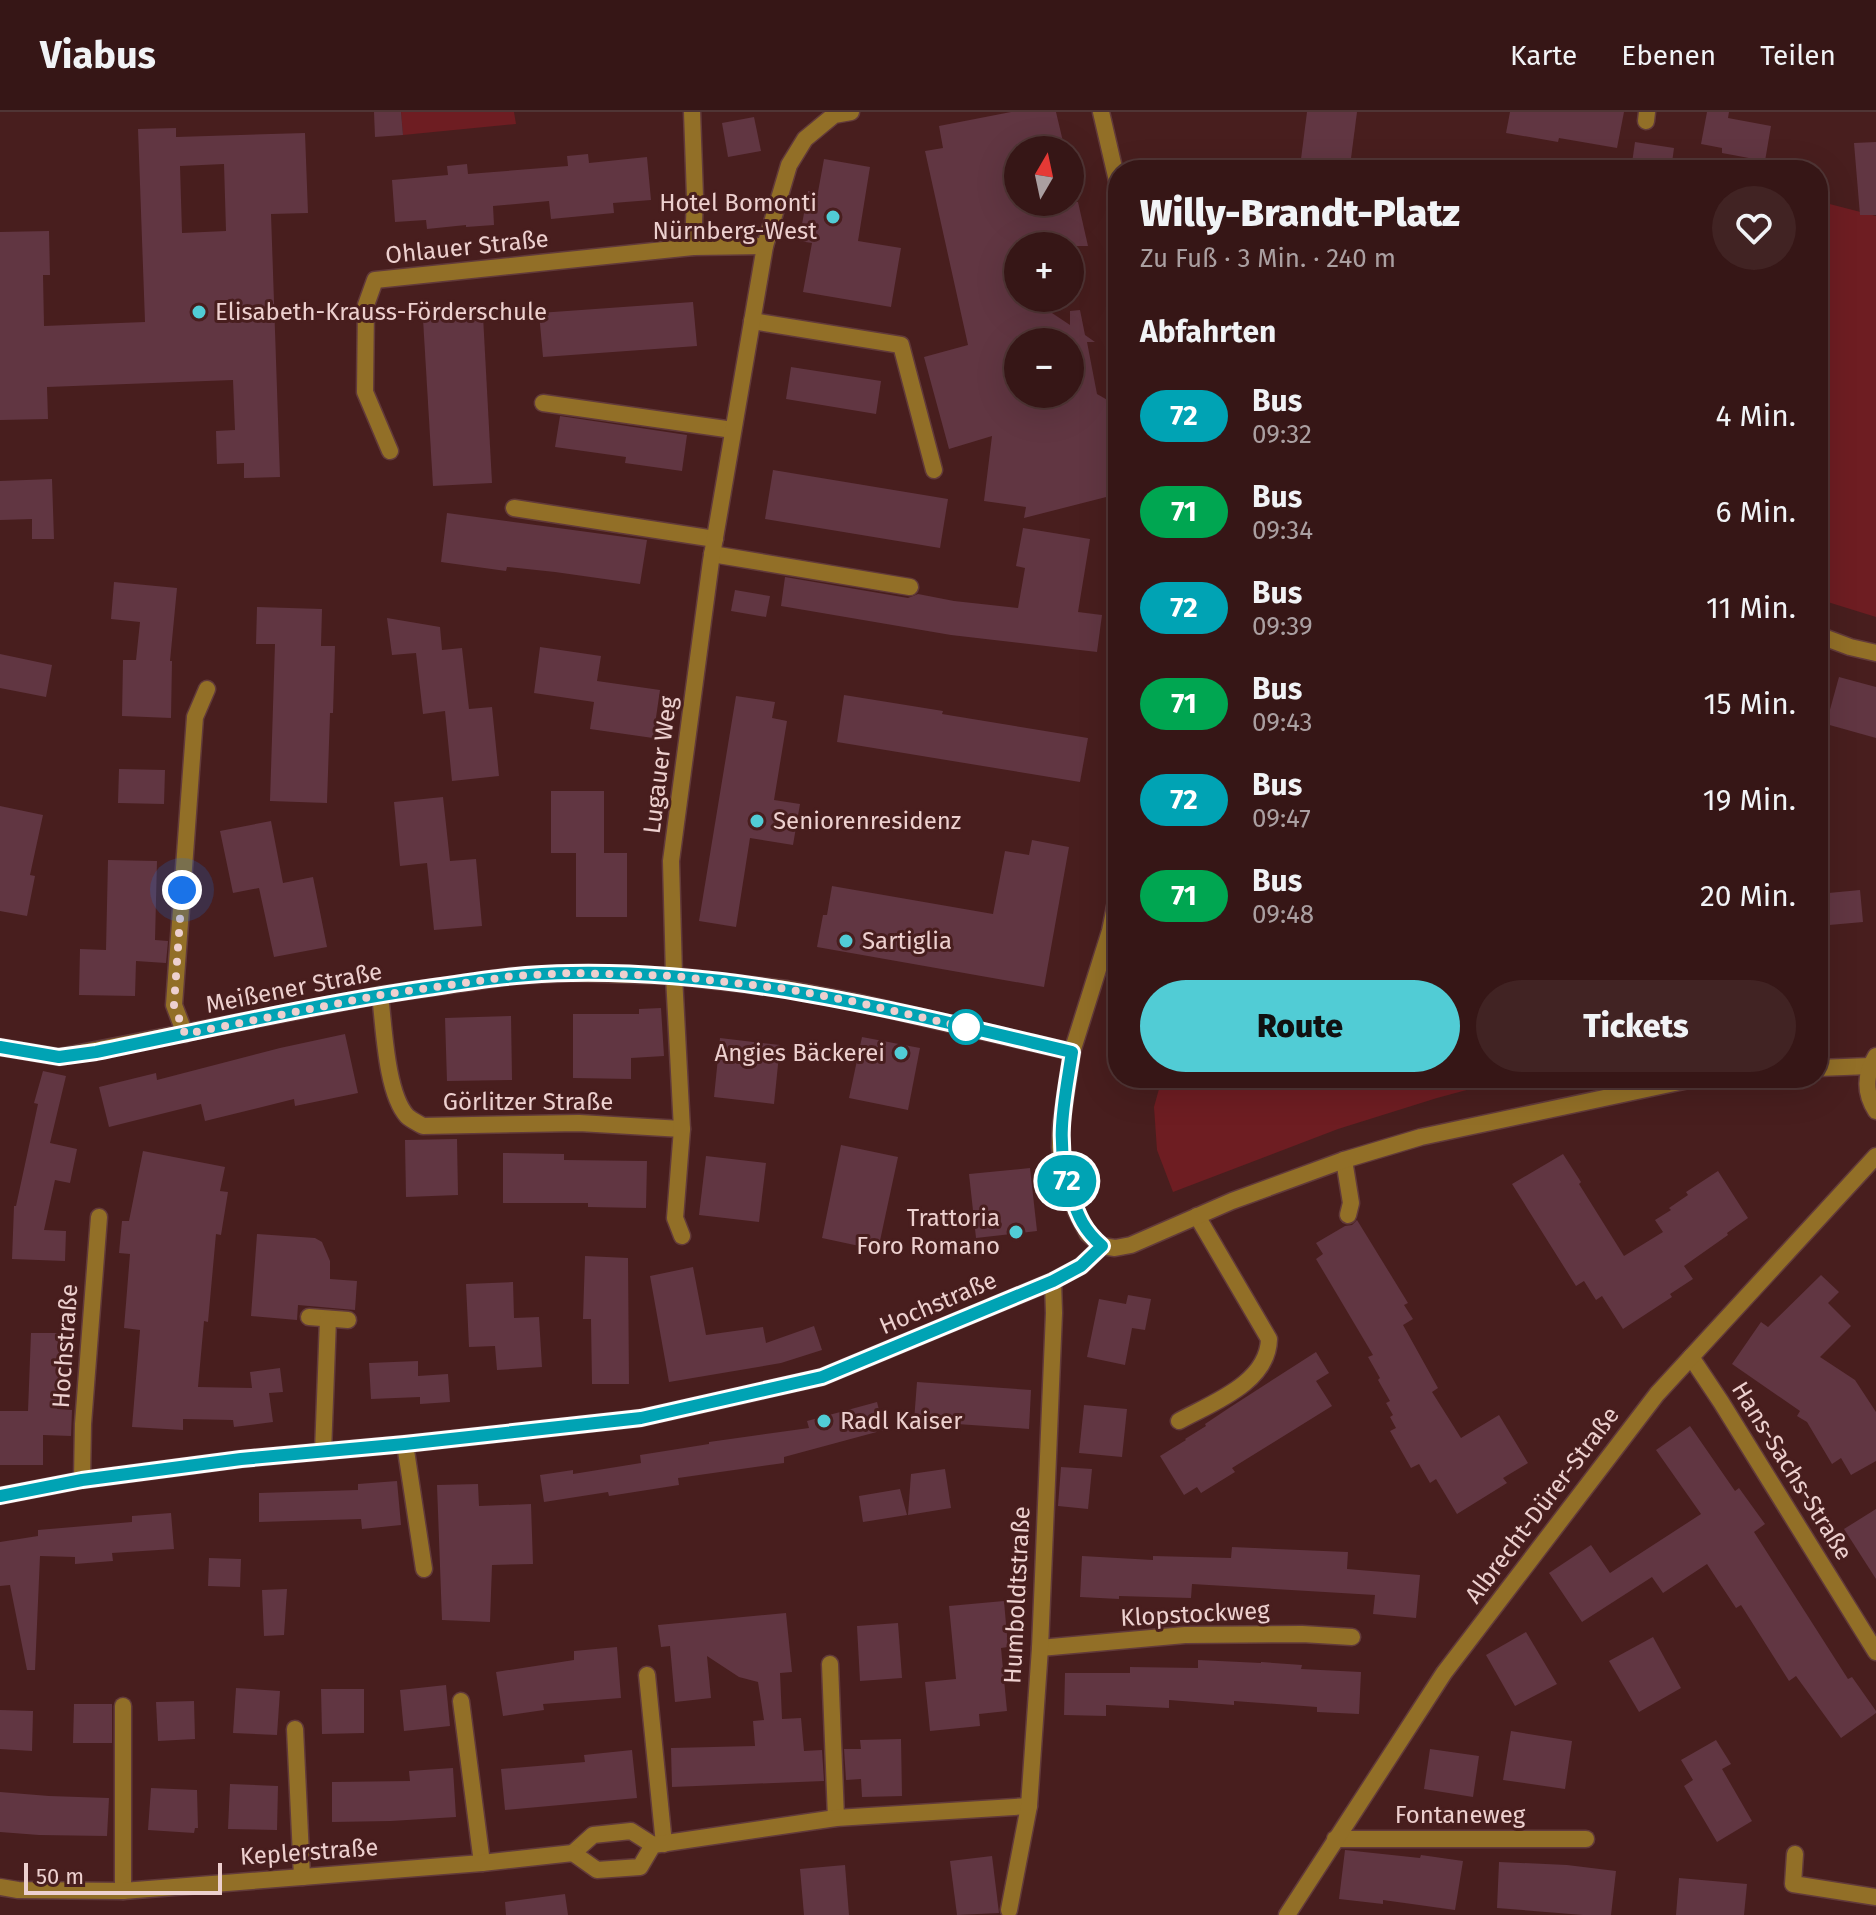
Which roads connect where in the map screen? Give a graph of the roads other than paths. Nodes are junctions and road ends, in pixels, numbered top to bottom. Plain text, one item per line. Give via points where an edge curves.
1 (692, 112) edge
2 (851, 112) edge
3 (1101, 112) edge
4 (1112, 160) edge
5 (765, 246) junction
6 (693, 247) junction
7 (752, 321) junction
8 (543, 403) dead end
9 (733, 430) junction
10 (390, 451) dead end
11 (934, 470) dead end
12 (514, 508) dead end
13 (713, 551) junction
14 (910, 587) dead end
15 (1828, 639) edge
16 (1876, 653) edge
17 (207, 689) dead end
18 (1108, 937) edge
19 (674, 976) junction
20 (380, 995) junction
21 (185, 1034) junction
22 (0, 1047) edge
23 (1072, 1052) junction
24 (1873, 1061) edge
25 (1828, 1067) edge
26 (1651, 1088) edge
27 (1876, 1111) edge
28 (682, 1129) junction
29 (1876, 1156) edge
30 (1344, 1160) junction
31 (1348, 1215) dead end
32 (1197, 1216) junction
33 (99, 1217) dead end
34 (682, 1236) dead end
35 (1102, 1246) junction
36 (1053, 1281) junction
37 (309, 1317) dead end
38 (328, 1319) junction
39 (348, 1320) dead end
40 (1691, 1357) junction
41 (1179, 1421) dead end
42 (405, 1444) junction
43 (323, 1452) junction
44 (82, 1480) junction
45 (0, 1496) edge
46 (424, 1569) dead end
47 (1352, 1637) dead end
48 (1040, 1648) junction
49 (1876, 1652) edge
50 (830, 1664) dead end
51 (647, 1675) dead end
52 (461, 1701) dead end
53 (123, 1706) dead end
54 (295, 1729) dead end
55 (1029, 1806) junction
56 (836, 1818) junction
57 (1335, 1839) junction
58 (1586, 1839) dead end
59 (658, 1844) junction
60 (573, 1853) junction
61 (1795, 1854) dead end
62 (482, 1863) junction
63 (302, 1877) junction
64 (0, 1887) edge
65 (123, 1891) junction
66 (1876, 1897) edge
67 (1009, 1910) dead end
68 (1287, 1915) edge

1 - 6 street
2 - 5 street, Lugauer Weg via 834,115 805,139 789,165
3 - 4 street
5 - 6 street, Ohlauer Straße
5 - 7 street, Lugauer Weg
6 - 10 street, Ohlauer Straße via 375,280 366,305 365,392
7 - 9 street, Lugauer Weg
7 - 11 street via 901,345
8 - 9 street
9 - 13 street, Lugauer Weg
12 - 13 street
13 - 14 street
13 - 19 street, Lugauer Weg via 671,861
15 - 16 street
17 - 21 street via 195,717 174,1005
18 - 23 street
19 - 20 street, Meißener Straße via 513,976
19 - 23 street, Meißener Straße via 856,1002
19 - 28 street, Lugauer Weg
20 - 21 street, Meißener Straße
20 - 28 street, Görlitzer Straße via 391,1082 408,1117 423,1126 579,1123
21 - 22 street, Meißener Straße via 59,1057
23 - 35 street via 1060,1147 1076,1211 1088,1234
24 - 25 street
24 - 27 street via 1867,1092
26 - 30 street via 1421,1137
28 - 34 street, Lugauer Weg via 675,1218
29 - 40 street, Albrecht-Dürer-Straße
30 - 31 street
30 - 32 street
32 - 35 street via 1131,1245
32 - 41 street via 1269,1339 1269,1348 1253,1376
33 - 44 street, Hochstraße
35 - 36 street, Hochstraße via 1081,1266
36 - 42 street, Hochstraße via 822,1377 641,1418
36 - 48 street, Humboldtstraße
37 - 38 street
38 - 39 street
38 - 43 street
40 - 49 street, Hans-Sachs-Straße
40 - 57 street, Albrecht-Dürer-Straße via 1657,1394 1444,1673
42 - 43 street, Hochstraße
42 - 46 street
43 - 44 street, Hochstraße
44 - 45 street, Hochstraße
47 - 48 street, Klopstockweg via 1185,1635
48 - 55 street, Humboldtstraße
50 - 56 street
51 - 59 street
52 - 62 street
53 - 65 street
54 - 63 street
55 - 56 street, Keplerstraße
55 - 67 street, Humboldtstraße
56 - 59 street, Keplerstraße
57 - 58 street, Fontaneweg
57 - 68 street, Albrecht-Dürer-Straße
59 - 60 street, Keplerstraße via 631,1831 593,1835
59 - 60 street via 640,1867 597,1870
60 - 62 street, Keplerstraße
61 - 66 street via 1793,1884
62 - 63 street, Keplerstraße
63 - 65 street, Keplerstraße
64 - 65 street, Keplerstraße

